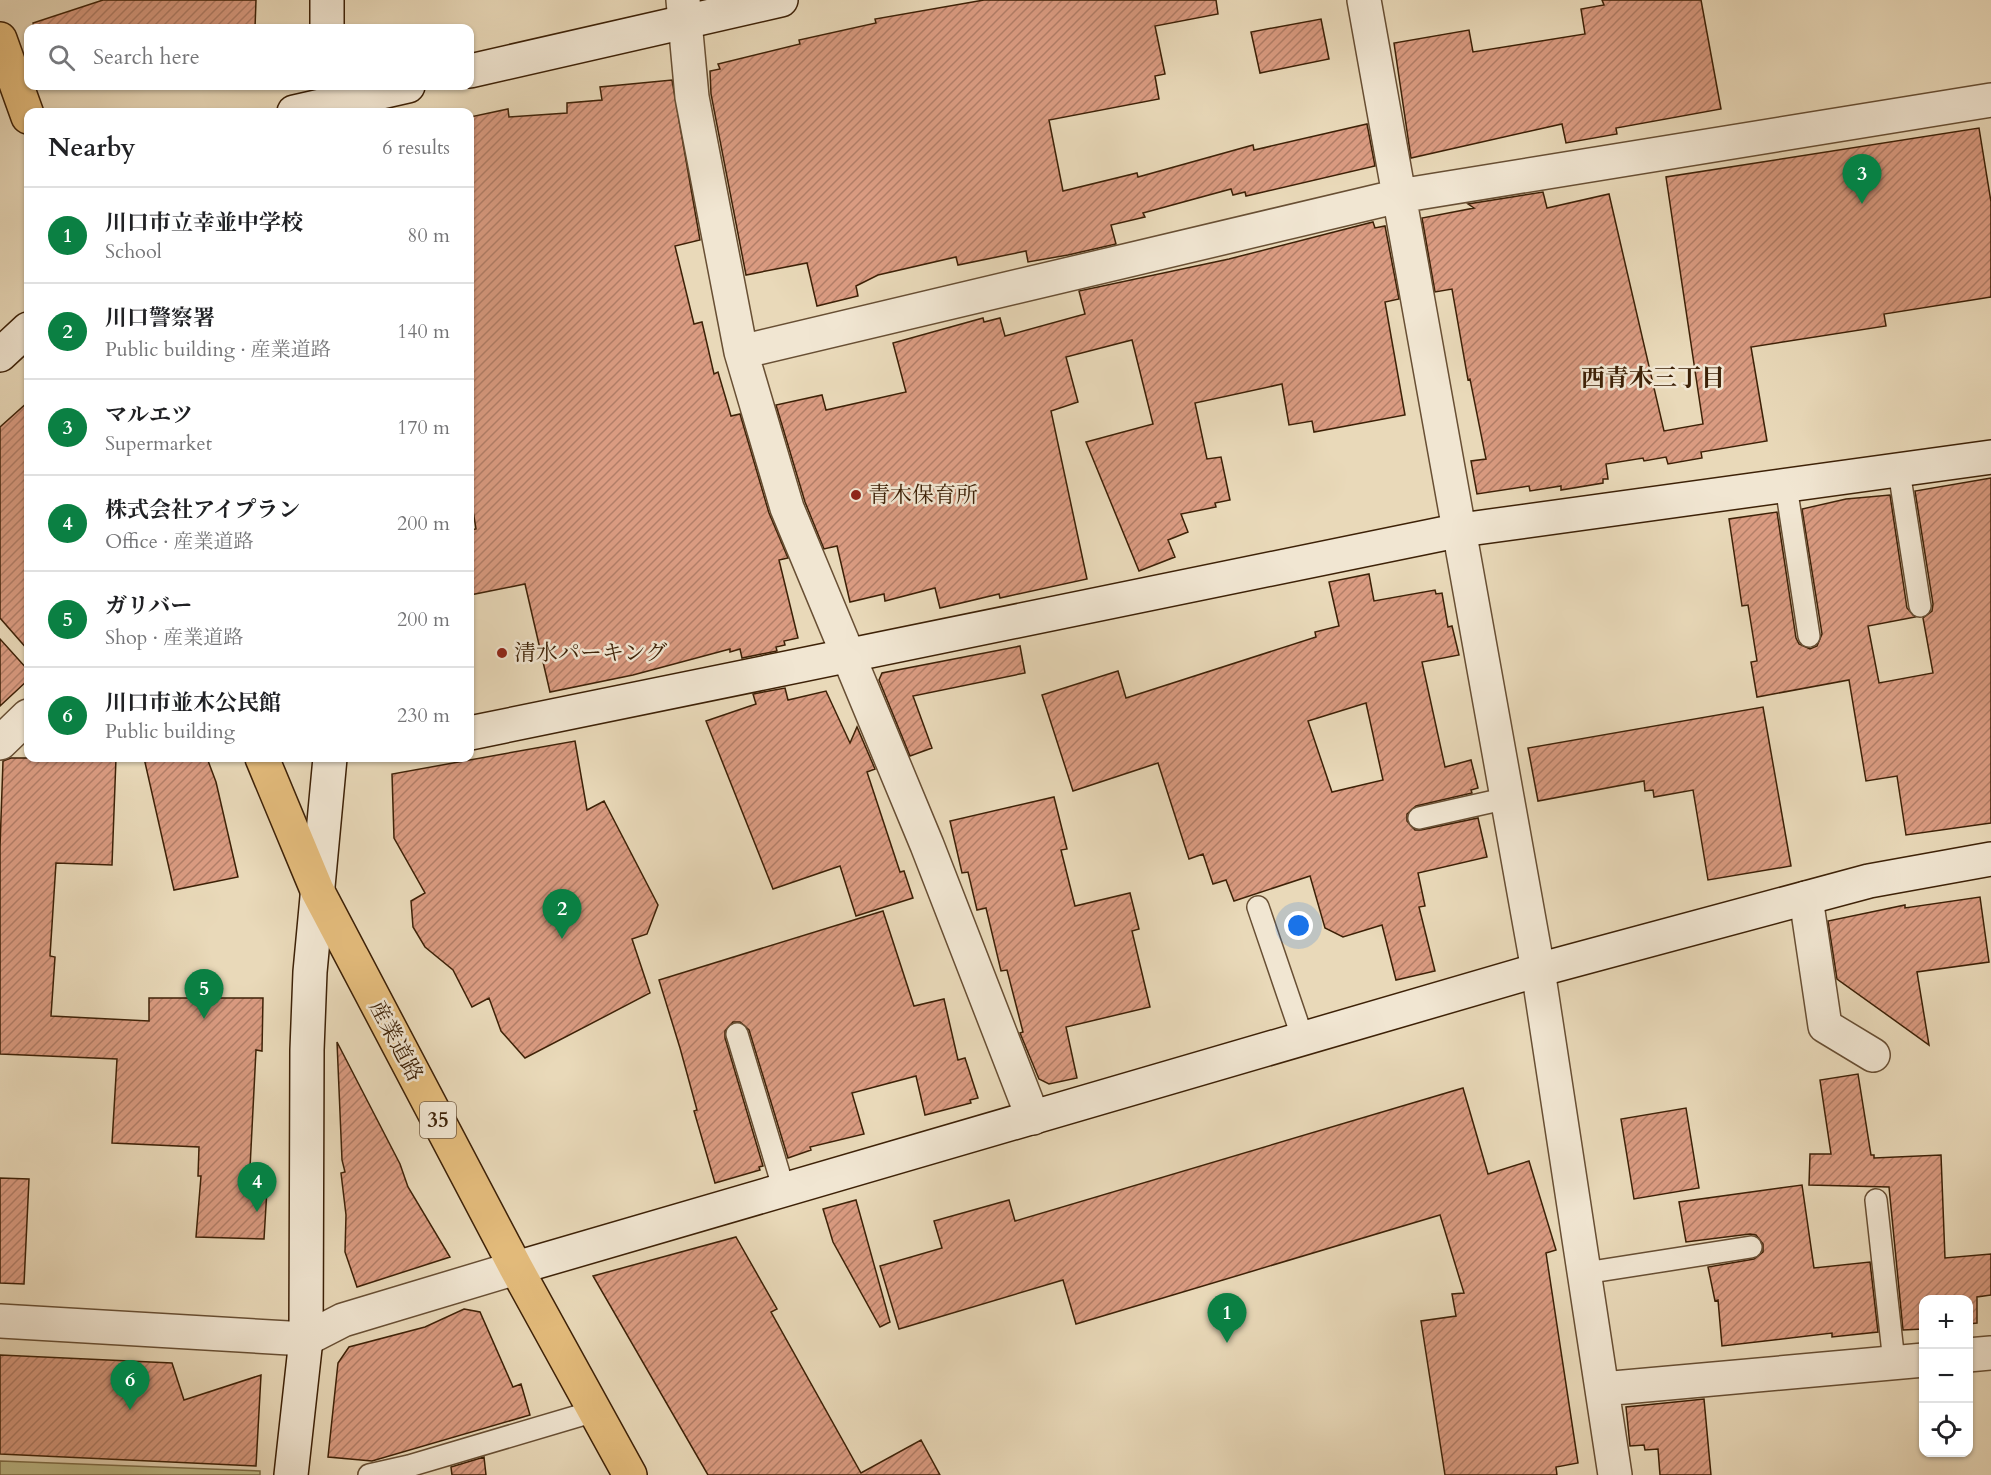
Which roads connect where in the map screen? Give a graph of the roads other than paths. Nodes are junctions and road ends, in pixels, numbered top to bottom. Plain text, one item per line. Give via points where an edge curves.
1 (327, 0) edge
2 (781, 0) edge
3 (1364, 0) edge
4 (684, 11) edge
5 (327, 24) edge
6 (0, 39) edge
7 (474, 70) edge
8 (389, 90) edge
9 (340, 100) edge
10 (1991, 100) edge
11 (25, 108) edge
12 (309, 108) edge
13 (1399, 196) junction
14 (24, 333) edge
15 (741, 352) junction
16 (0, 355) edge
17 (1991, 458) edge
18 (1899, 471) junction
19 (1786, 486) junction
20 (1461, 530) junction
21 (1920, 606) dead end
22 (1809, 636) dead end
23 (848, 658) junction
24 (24, 720) edge
25 (474, 732) edge
26 (0, 742) edge
27 (264, 762) edge
28 (330, 762) edge
29 (1508, 798) junction
30 (1419, 818) dead end
31 (1991, 859) edge
32 (317, 890) junction
33 (1806, 898) junction
34 (1258, 907) dead end
35 (1538, 970) junction
36 (737, 1034) dead end
37 (1303, 1039) junction
38 (1873, 1055) dead end
39 (1033, 1118) junction
40 (784, 1190) junction
41 (1876, 1200) dead end
42 (1751, 1247) dead end
43 (516, 1268) junction
44 (1585, 1273) junction
45 (0, 1321) edge
46 (306, 1339) junction
47 (1991, 1353) edge
48 (1973, 1355) edge
49 (1909, 1361) edge
50 (1602, 1389) junction
51 (595, 1411) junction
52 (291, 1475) edge
53 (369, 1475) edge
54 (630, 1475) edge
55 (1615, 1475) edge

1 - 5 street
2 - 4 street
3 - 13 street
4 - 7 street
4 - 15 street via 692,97
6 - 11 main road
8 - 9 street
9 - 12 street
10 - 13 street
13 - 15 street
13 - 20 street
14 - 16 street
15 - 23 street via 787,508
17 - 18 street
18 - 19 street
18 - 21 lane
19 - 20 street
19 - 22 lane
20 - 23 street
20 - 29 street
23 - 25 street
23 - 39 street via 927,845
24 - 26 street
27 - 32 main road, 産業道路 / 35
28 - 32 street
29 - 30 lane
29 - 35 street
31 - 33 street via 1869,881
32 - 43 main road, 産業道路 / 35
32 - 46 street via 307,1050
33 - 35 street
33 - 38 street via 1825,1026
34 - 37 lane
35 - 37 street
35 - 44 street
36 - 40 lane
37 - 39 street
39 - 40 street
40 - 43 street
41 - 49 lane
42 - 44 lane
43 - 46 street via 343,1320
43 - 51 main road, 産業道路 / 35
44 - 50 street
45 - 46 street
46 - 52 street
47 - 48 street
49 - 50 street
50 - 55 street
51 - 53 lane
51 - 54 main road, 産業道路 / 35

